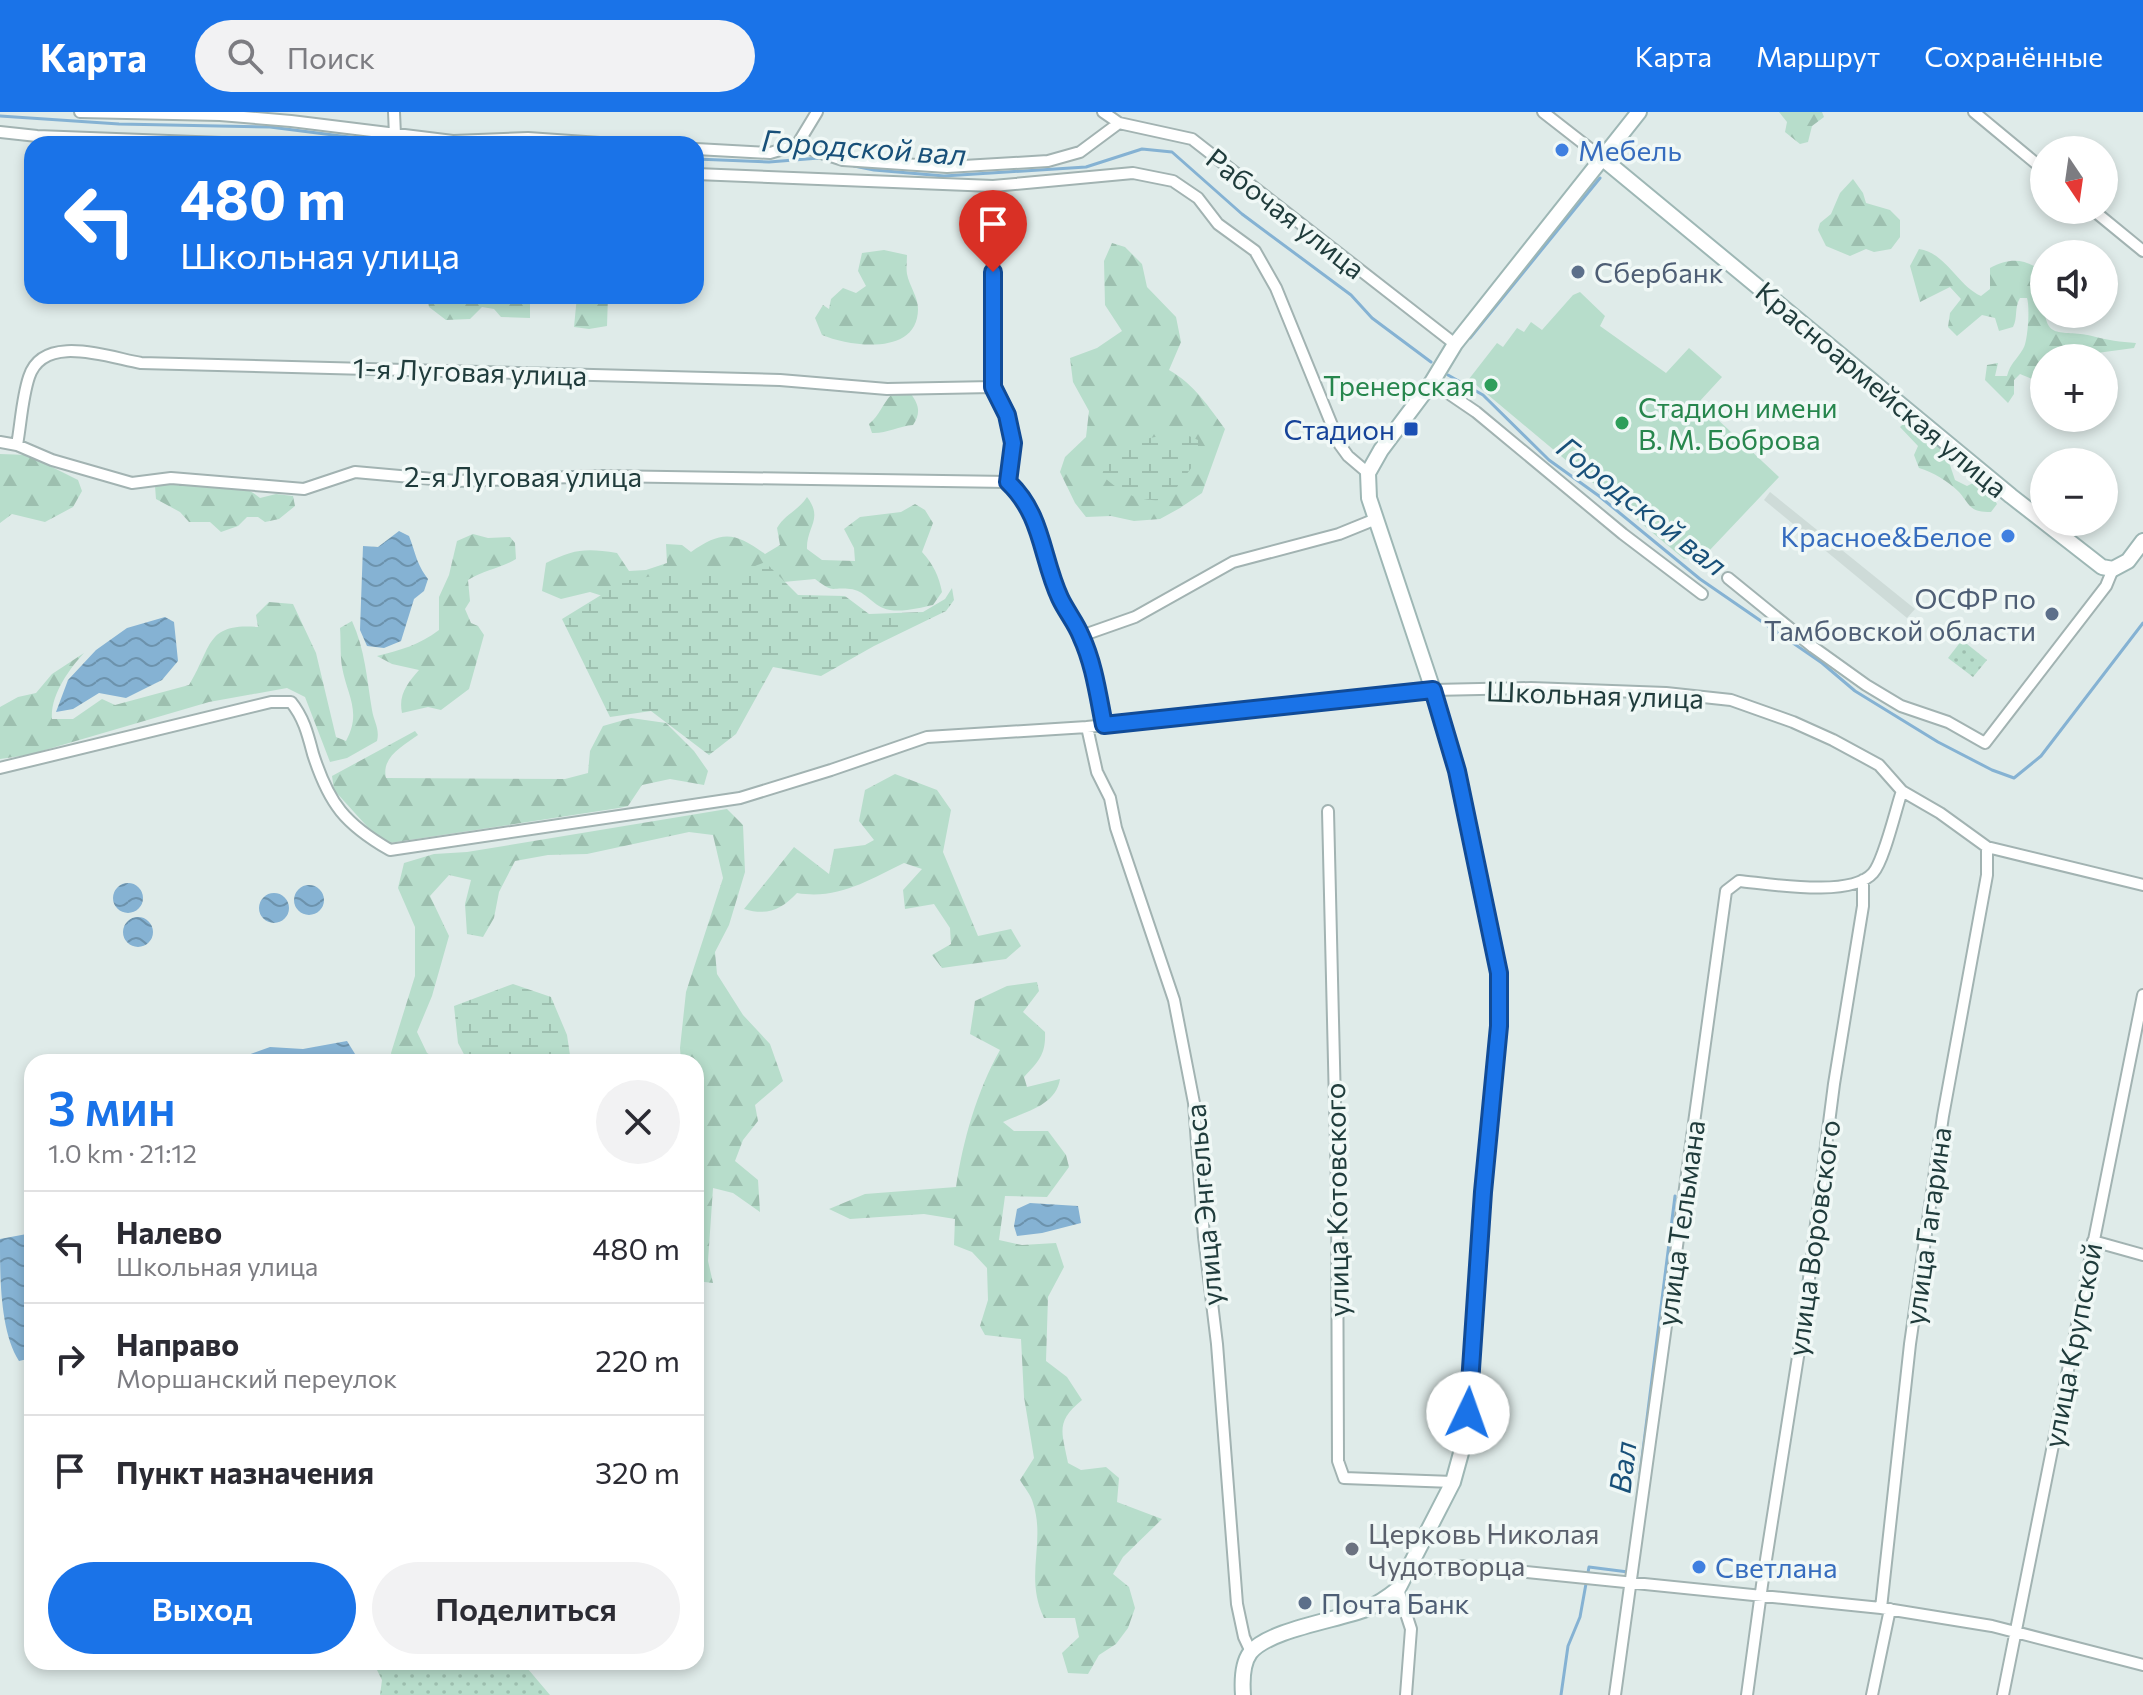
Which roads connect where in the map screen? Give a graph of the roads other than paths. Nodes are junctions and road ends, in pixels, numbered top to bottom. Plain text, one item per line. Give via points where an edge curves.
1 (80, 112) edge
2 (394, 112) edge
3 (817, 112) edge
4 (1103, 112) edge
5 (1543, 112) edge
6 (1639, 112) edge
7 (1974, 112) edge
8 (1119, 123) junction
9 (0, 132) edge
10 (395, 135) junction
11 (37, 136) edge
12 (405, 136) edge
13 (797, 145) junction
14 (704, 149) edge
15 (1602, 158) junction
16 (2030, 158) edge
17 (704, 174) edge
18 (993, 186) junction
19 (2110, 224) edge
20 (2143, 251) edge
21 (1455, 344) junction
22 (1432, 382) junction
23 (993, 387) junction
24 (0, 442) edge
25 (17, 445) junction
26 (1368, 473) junction
27 (1008, 482) junction
28 (1376, 519) junction
29 (2143, 541) edge
30 (2113, 569) junction
31 (1728, 578) dead end
32 (1702, 594) dead end
33 (1081, 636) junction
34 (1433, 690) junction
35 (1104, 725) junction
36 (1087, 727) junction
37 (0, 768) edge
38 (1902, 791) junction
39 (1328, 811) dead end
40 (1987, 847) junction
41 (1863, 880) junction
42 (2143, 885) edge
43 (2143, 995) edge
44 (2093, 1241) junction
45 (2143, 1255) edge
46 (1453, 1482) junction
47 (1410, 1569) junction
48 (1631, 1582) junction
49 (1398, 1589) junction
50 (1761, 1594) junction
51 (1885, 1608) junction
52 (2015, 1632) junction
53 (1251, 1652) junction
54 (2143, 1665) edge
55 (1243, 1695) edge
56 (1406, 1695) edge
57 (1615, 1695) edge
58 (1747, 1695) edge
59 (1872, 1695) edge
60 (2003, 1695) edge

1 - 10 street via 220,115
2 - 10 street
3 - 13 street
4 - 8 street, Рабочая улица
5 - 15 street, Красноармейская улица
6 - 15 street
7 - 16 street
8 - 13 street via 1080,152 1048,161 947,167 843,160
8 - 21 street, Рабочая улица via 1192,139
9 - 11 street
10 - 12 street
13 - 14 street via 770,153
15 - 21 street
15 - 30 street, Красноармейская улица via 2011,496 2102,567
17 - 18 street, Рабочая улица
18 - 23 street
18 - 26 street, Рабочая улица via 1133,173 1173,181 1198,198 1218,224 1255,251 1276,288 1340,445
19 - 20 street
21 - 22 street
22 - 26 street
22 - 32 street
23 - 25 street, 1-я Луговая улица via 887,389 780,380 155,363 63,349 41,356 29,375
23 - 27 street via 1013,443
24 - 25 street, 2-я Луговая улица
25 - 27 street, 2-я Луговая улица via 132,483 171,478 304,489 355,472 456,481 602,476
26 - 28 street
27 - 33 street via 1024,497 1059,598
28 - 33 street via 1233,562 1135,617
28 - 34 street
29 - 30 street via 2128,561
30 - 31 street via 2106,586 1985,743 1866,685
33 - 35 street
34 - 35 street, Школьная улица
34 - 38 street, Школьная улица via 1531,688 1731,700 1833,740 1879,765
34 - 46 street via 1457,771 1499,973 1468,1413
35 - 36 street, Школьная улица
36 - 37 street, Школьная улица via 927,737 740,798 390,850 345,819 330,798 302,715 291,702 271,702
36 - 53 street, улица Энгельса via 1097,772 1174,1000 1194,1103 1237,1604
38 - 40 street, Школьная улица
38 - 41 street, улица Воровского via 1876,869
39 - 46 street, улица Котовского via 1338,1461 1344,1478
40 - 42 street
40 - 51 street, улица Гагарина via 1987,875 1943,1116 1910,1344
41 - 48 street, улица Тельмана via 1821,889 1739,881 1726,891
41 - 50 street, улица Воровского
43 - 44 street, улица Крупской
44 - 45 street
44 - 52 street, улица Крупской
46 - 47 street
47 - 48 street via 1467,1566
47 - 49 street
48 - 50 street
48 - 57 street, улица Тельмана
49 - 53 street via 1366,1609 1265,1640
49 - 56 street via 1411,1629
50 - 51 street
50 - 58 street, улица Воровского
51 - 52 street
51 - 59 street, улица Гагарина
52 - 54 street
52 - 60 street, улица Крупской
53 - 55 street, улица Энгельса via 1244,1667

